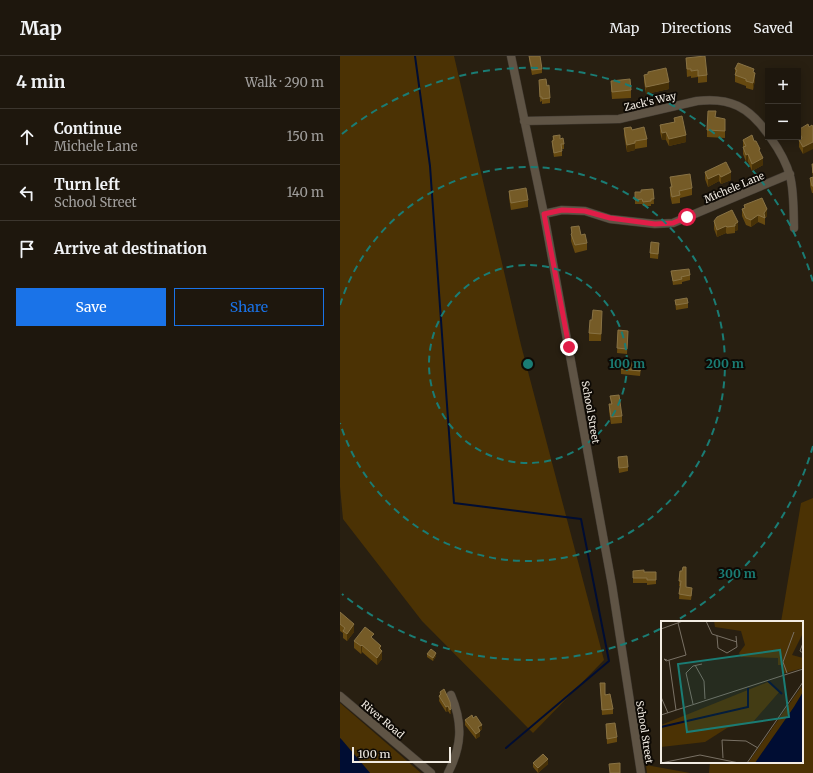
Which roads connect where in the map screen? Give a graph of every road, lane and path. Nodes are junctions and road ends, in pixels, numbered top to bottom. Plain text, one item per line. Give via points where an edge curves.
1 (511, 56) edge
2 (524, 121) junction
3 (765, 130) edge
4 (772, 140) edge
5 (790, 174) junction
6 (544, 214) junction
7 (794, 228) dead end
8 (340, 696) edge
9 (451, 696) dead end
10 (431, 773) edge
11 (448, 773) edge
12 (641, 773) edge

1 - 2 street, School Street
2 - 3 street, Zack's Way via 619,119 709,100 744,108
2 - 6 street, School Street
4 - 5 street via 786,161
5 - 6 street, Michele Lane via 673,223 655,224 610,218 585,211 562,210
5 - 7 street
6 - 12 street, School Street via 612,585
8 - 10 street, River Road
9 - 11 street via 459,716 459,741

